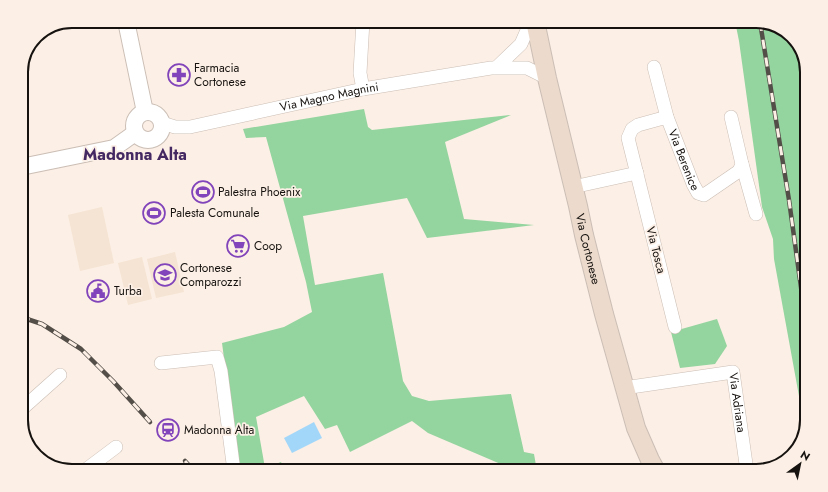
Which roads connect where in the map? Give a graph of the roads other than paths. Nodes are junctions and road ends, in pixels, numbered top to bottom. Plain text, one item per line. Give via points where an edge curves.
1 (127, 28) edge
2 (363, 28) edge
3 (528, 28) edge
4 (537, 28) edge
5 (497, 67) junction
6 (654, 67) dead end
7 (548, 78) junction
8 (362, 89) junction
9 (145, 112) junction
10 (667, 117) junction
11 (731, 118) dead end
12 (162, 123) junction
13 (135, 133) junction
14 (628, 138) joint
15 (742, 164) junction
16 (28, 166) edge
17 (637, 173) junction
18 (573, 187) junction
19 (756, 214) dead end
20 (675, 327) dead end
21 (161, 364) dead end
22 (60, 375) dead end
23 (624, 388) junction
24 (28, 404) edge
25 (116, 447) dead end
26 (93, 464) edge
27 (233, 464) edge
28 (652, 464) edge
29 (746, 464) edge

1 - 9 street
2 - 8 street via 360,73
3 - 5 street via 521,44
4 - 7 main road, Via Cortonese
5 - 7 street, Via Magno Magnini via 527,68
5 - 8 street, Via Magno Magnini
6 - 10 street, Via Berenice
7 - 18 main road, Via Cortonese
8 - 12 street, Via Magno Magnini via 190,127 175,127
9 - 12 street, Via Magno Magnini via 157,116
9 - 13 street via 135,120
10 - 14 street, Via Berenice via 638,125 632,129
10 - 15 street, Via Berenice via 698,193 704,195 739,171
11 - 15 street
12 - 13 street via 160,133 153,140 143,140
13 - 16 street via 114,148
14 - 17 street, Via Tosca
15 - 19 street
17 - 18 street
17 - 20 street, Via Tosca
18 - 23 main road, Via Cortonese
21 - 27 street via 217,357
22 - 24 street
23 - 28 main road, Via Cortonese via 636,428
23 - 29 street, Via Adriana via 733,372
25 - 26 street

